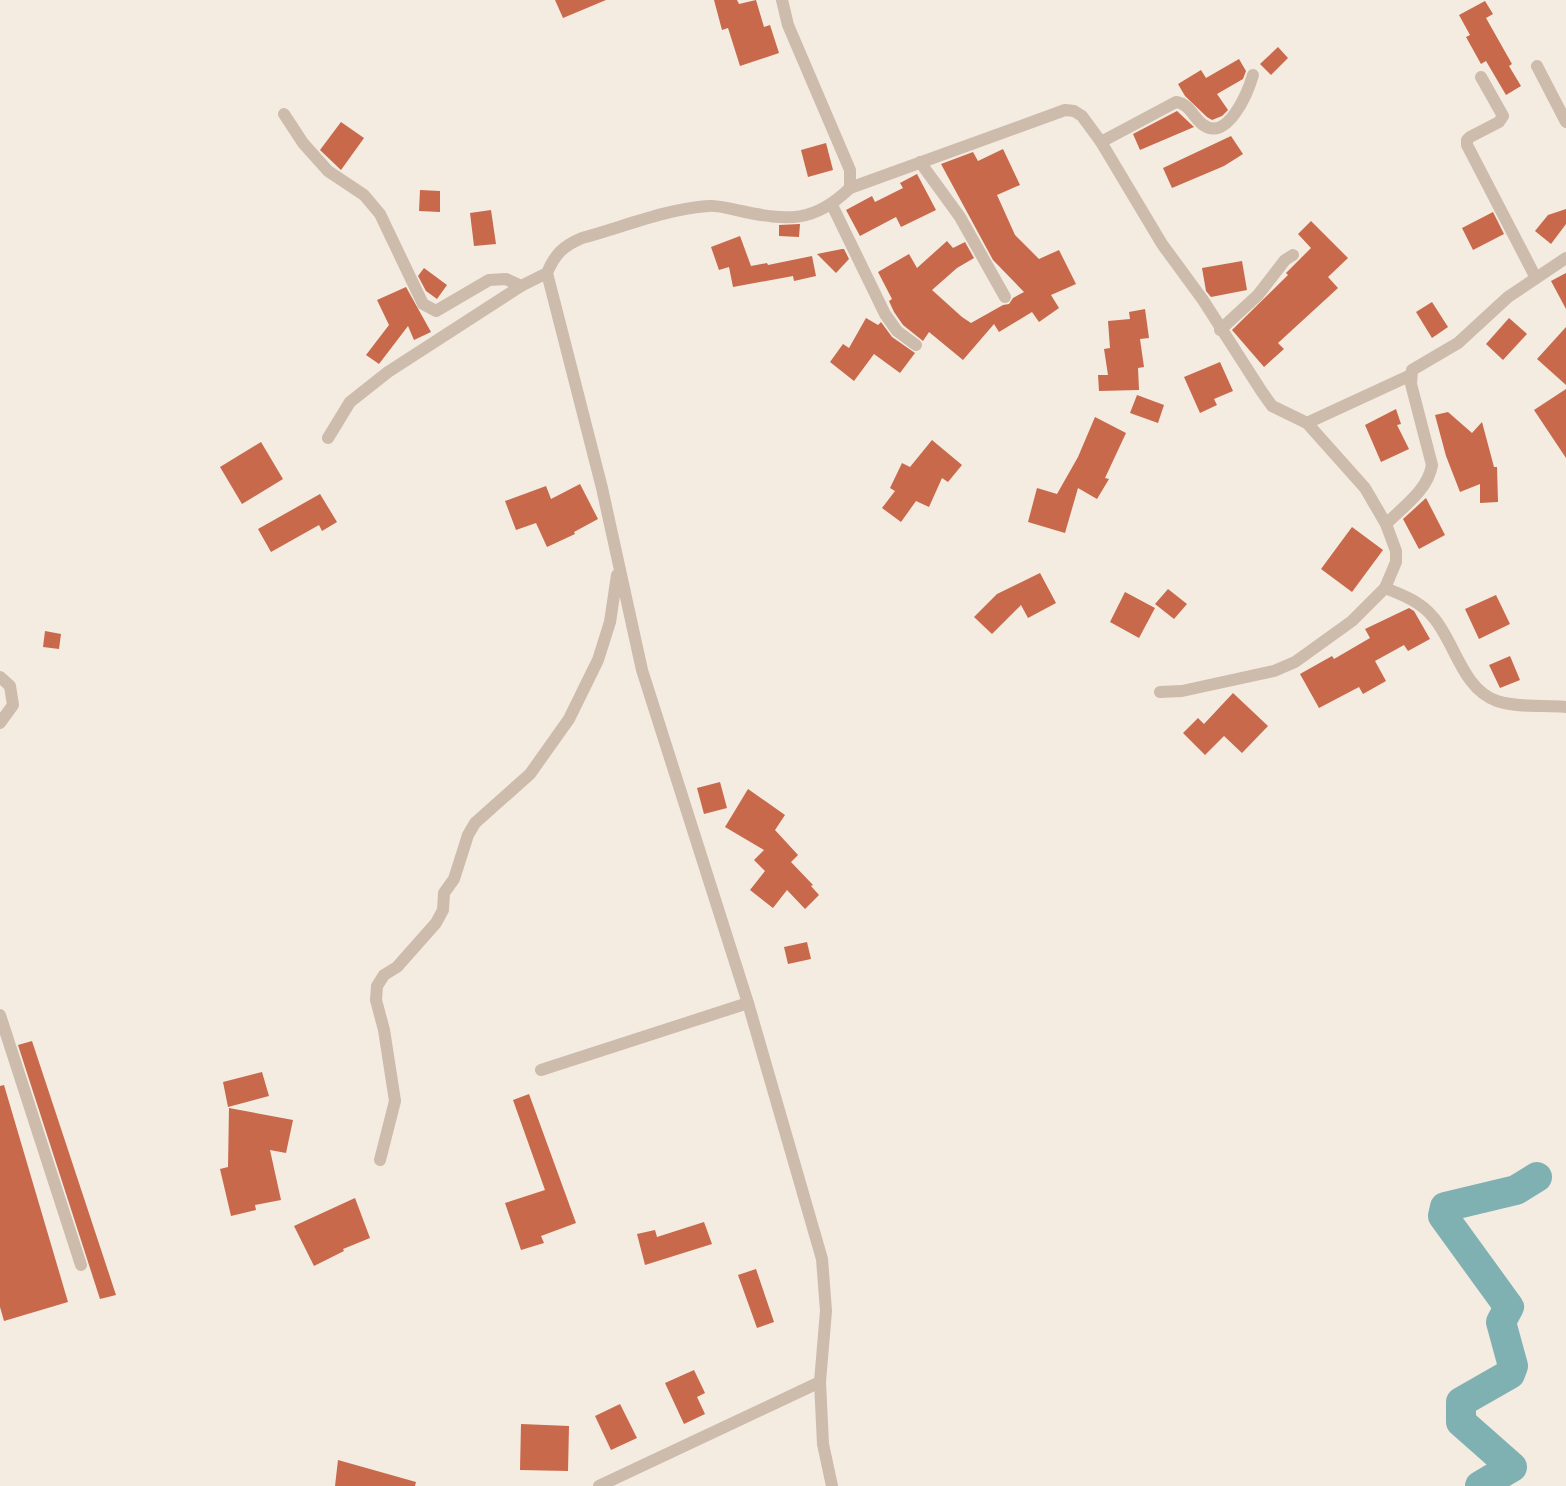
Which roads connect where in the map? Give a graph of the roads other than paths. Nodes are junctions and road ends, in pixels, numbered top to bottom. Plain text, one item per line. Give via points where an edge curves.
1 (782, 0) edge
2 (1537, 66) dead end
3 (1252, 75) dead end
4 (1480, 77) dead end
5 (284, 114) dead end
6 (1566, 122) edge
7 (1101, 142) junction
8 (920, 162) junction
9 (850, 188) junction
10 (832, 205) junction
11 (1294, 255) dead end
12 (1566, 258) edge
13 (547, 273) junction
14 (1536, 278) junction
15 (521, 286) junction
16 (1005, 296) dead end
17 (1220, 330) junction
18 (916, 345) dead end
19 (1411, 375) junction
20 (1307, 423) junction
21 (328, 438) dead end
22 (1386, 524) junction
23 (618, 567) junction
24 (1385, 588) junction
25 (0, 677) edge
26 (1160, 692) dead end
27 (1566, 707) edge
28 (0, 723) edge
29 (748, 1002) junction
30 (0, 1015) edge
31 (3, 1032) edge
32 (541, 1070) dead end
33 (380, 1160) dead end
34 (81, 1265) dead end
35 (820, 1382) junction
36 (599, 1486) edge
37 (832, 1486) edge

1 - 9 street via 788,25 850,170
2 - 6 street
3 - 7 street via 1248,92 1239,107 1230,120 1218,128 1204,126 1185,104 1176,102
4 - 14 street via 1503,116 1470,137 1467,145
5 - 15 street via 302,143 328,171 364,195 380,214 423,304 436,311 489,280 506,279
7 - 8 street via 1082,116 1065,110
7 - 17 street via 1162,244 1203,300
8 - 9 street
8 - 16 street via 960,217
9 - 10 street
10 - 13 street via 783,219 710,205 687,208 566,245 555,255
10 - 18 street via 885,314 897,331
11 - 17 street via 1285,260 1258,295
12 - 14 street
13 - 15 street
13 - 23 street via 602,488
14 - 19 street via 1508,297 1458,343 1416,366
15 - 21 street via 388,372 350,402
17 - 20 street via 1272,406
19 - 20 street
19 - 22 street via 1431,472 1422,489
20 - 22 street via 1365,488
22 - 24 street via 1396,551 1396,562
23 - 29 street via 642,670
23 - 33 street via 610,622 598,660 568,719 530,774 475,823 454,879 444,893 443,910 436,923 377,986 376,1000 384,1030 394,1101
24 - 26 street via 1352,621 1295,662 1274,671 1182,691
24 - 27 street via 1408,597 1431,615 1466,675 1491,698
25 - 28 street via 10,686 13,705
29 - 32 street
29 - 35 street via 822,1258 826,1311
30 - 31 street
31 - 34 street
35 - 36 street
35 - 37 street via 823,1444

